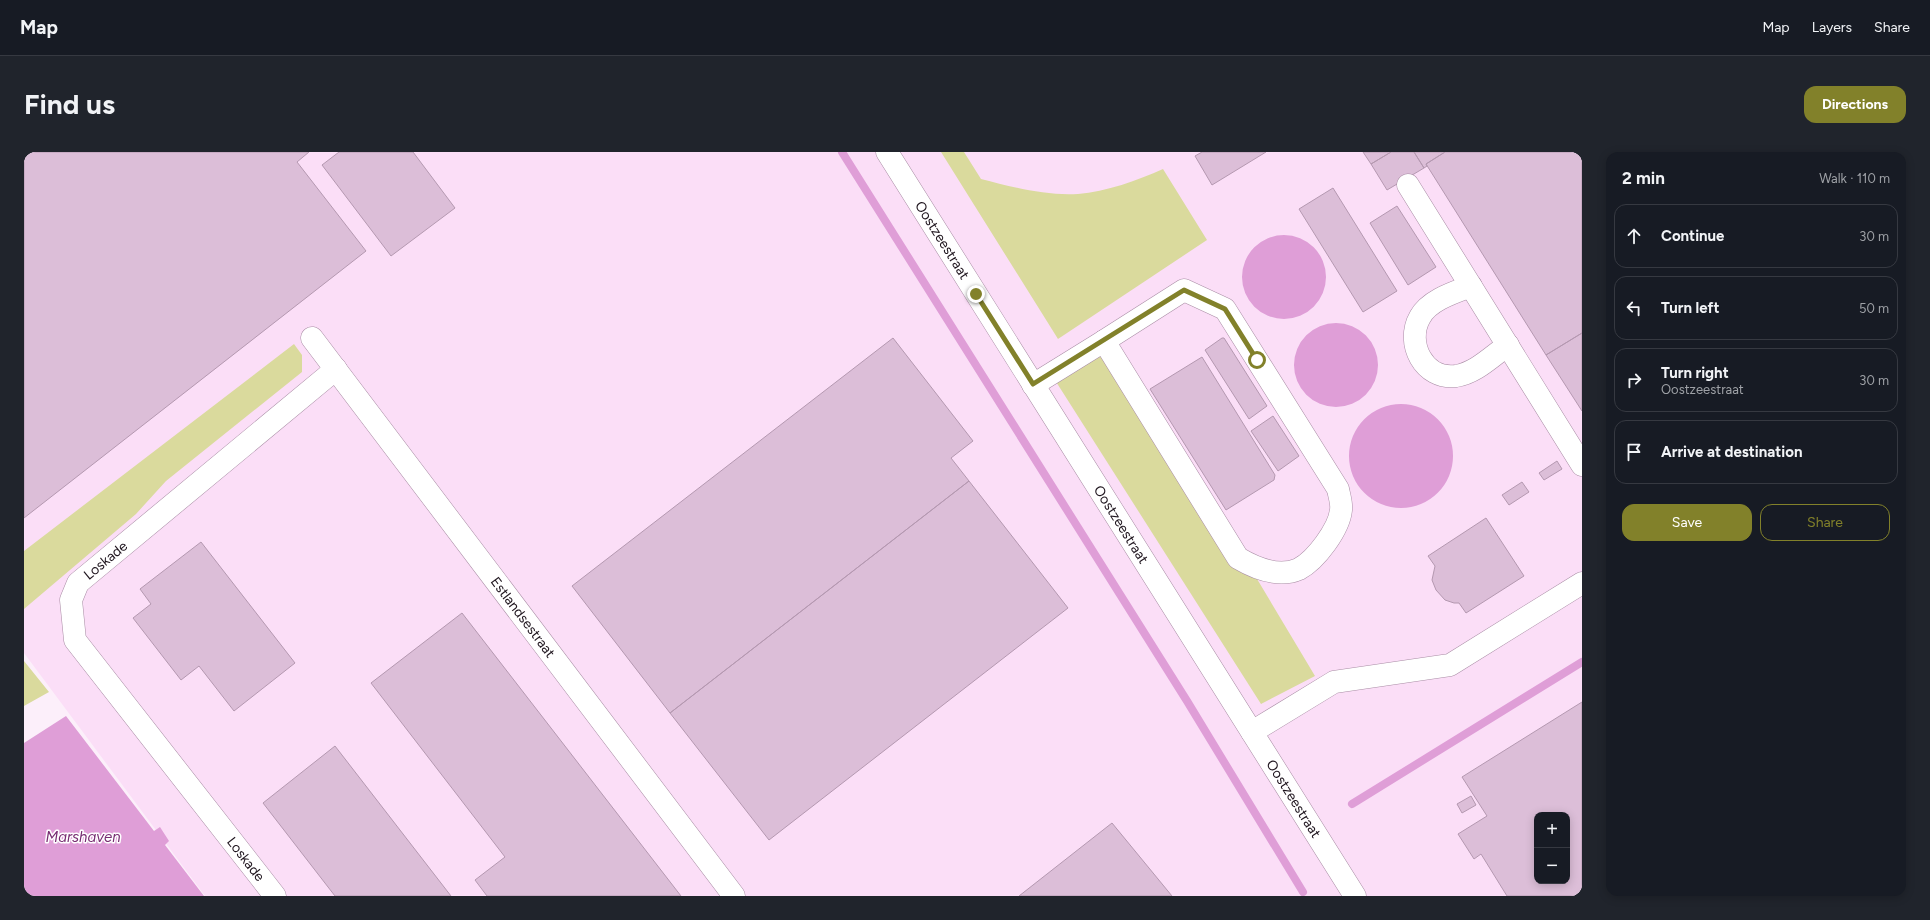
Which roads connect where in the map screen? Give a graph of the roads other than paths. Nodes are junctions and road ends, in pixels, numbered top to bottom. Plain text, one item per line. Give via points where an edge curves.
1 (887, 152) edge
2 (1408, 185) dead end
3 (1472, 286) junction
4 (312, 338) dead end
5 (1104, 341) junction
6 (1508, 345) junction
7 (336, 369) junction
8 (1033, 384) junction
9 (1582, 465) edge
10 (1582, 583) edge
11 (1252, 732) junction
12 (275, 896) edge
13 (734, 896) edge
14 (1355, 896) edge

1 - 8 street, Oostzeestraat
2 - 3 street
3 - 6 street
3 - 6 street via 1440,298 1420,316 1415,340 1416,352 1422,363 1432,371 1456,376 1479,366
4 - 7 street, Estlandsestraat
5 - 5 street via 1238,558 1265,571 1276,572 1299,569 1311,560 1336,527 1341,508 1338,489 1225,309 1184,290
5 - 8 street
6 - 9 street
7 - 12 street, Loskade via 78,583 71,600 75,640
7 - 13 street, Estlandsestraat
8 - 11 street, Oostzeestraat
10 - 11 street via 1450,666 1334,682
11 - 14 street, Oostzeestraat

